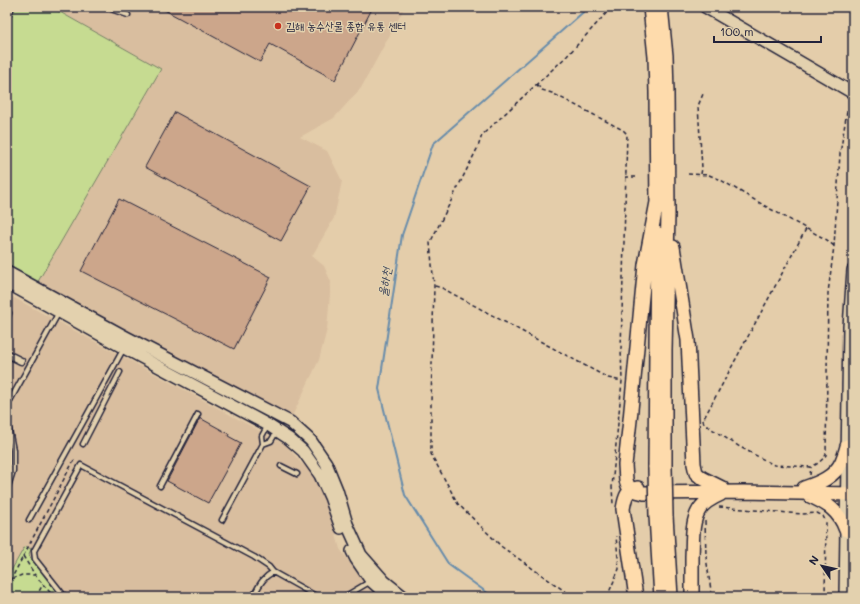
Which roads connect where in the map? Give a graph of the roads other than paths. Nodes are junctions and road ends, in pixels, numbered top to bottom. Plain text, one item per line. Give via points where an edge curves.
1 (10, 7) edge
2 (105, 7) edge
3 (650, 7) edge
4 (661, 7) edge
5 (705, 7) edge
6 (7, 13) edge
7 (128, 15) dead end
8 (660, 56) junction
9 (853, 93) edge
10 (657, 202) junction
11 (668, 213) junction
12 (853, 270) edge
13 (7, 272) edge
14 (7, 283) edge
15 (59, 312) junction
16 (124, 348) junction
17 (7, 354) edge
18 (21, 361) dead end
19 (120, 372) dead end
20 (7, 406) edge
21 (198, 414) dead end
22 (7, 420) edge
23 (272, 428) junction
24 (83, 444) dead end
25 (264, 444) junction
26 (847, 446) junction
27 (281, 466) dead end
28 (660, 468) junction
29 (297, 474) dead end
30 (160, 486) dead end
31 (7, 490) edge
32 (631, 490) junction
33 (723, 490) junction
34 (804, 491) junction
35 (850, 491) edge
36 (661, 516) junction
37 (29, 520) dead end
38 (222, 520) dead end
39 (846, 530) junction
40 (273, 572) junction
41 (371, 581) junction
42 (65, 597) edge
43 (253, 597) edge
44 (321, 597) edge
45 (341, 597) edge
46 (389, 597) edge
47 (404, 597) edge
48 (636, 597) edge
49 (661, 597) edge
50 (672, 597) edge
51 (692, 597) edge
52 (845, 597) edge

1 - 6 street
2 - 7 lane
3 - 8 highway
4 - 8 highway
5 - 9 main road
8 - 10 highway via 656,92
8 - 11 highway via 667,102
10 - 28 highway
10 - 32 highway via 645,265 625,465 626,480
11 - 28 highway
11 - 33 highway via 688,340 694,464 696,473
12 - 26 main road via 849,327
13 - 47 main road via 126,338 290,422 312,441 326,463 338,490 347,524 362,555 384,581
14 - 15 main road
15 - 16 main road
15 - 20 lane
16 - 23 main road
16 - 37 lane
17 - 18 street
19 - 24 lane
21 - 30 lane
22 - 31 lane via 13,450 13,471
23 - 25 lane via 271,441
23 - 25 lane via 262,436
23 - 41 main road via 303,451 320,475 340,526 356,559
25 - 38 lane
26 - 34 highway via 842,462 834,472
26 - 35 main road
27 - 29 lane
28 - 36 highway, bridge
32 - 33 highway
32 - 48 highway via 624,501 623,509
33 - 34 highway
33 - 51 highway via 704,504 696,516 693,528
34 - 35 highway
34 - 39 highway via 832,508
35 - 39 main road
36 - 49 highway via 658,563
36 - 50 highway
39 - 52 main road
40 - 42 lane via 269,566 254,557 81,465 34,551 35,559
40 - 43 lane via 266,576
40 - 44 lane
41 - 45 lane
41 - 46 main road

